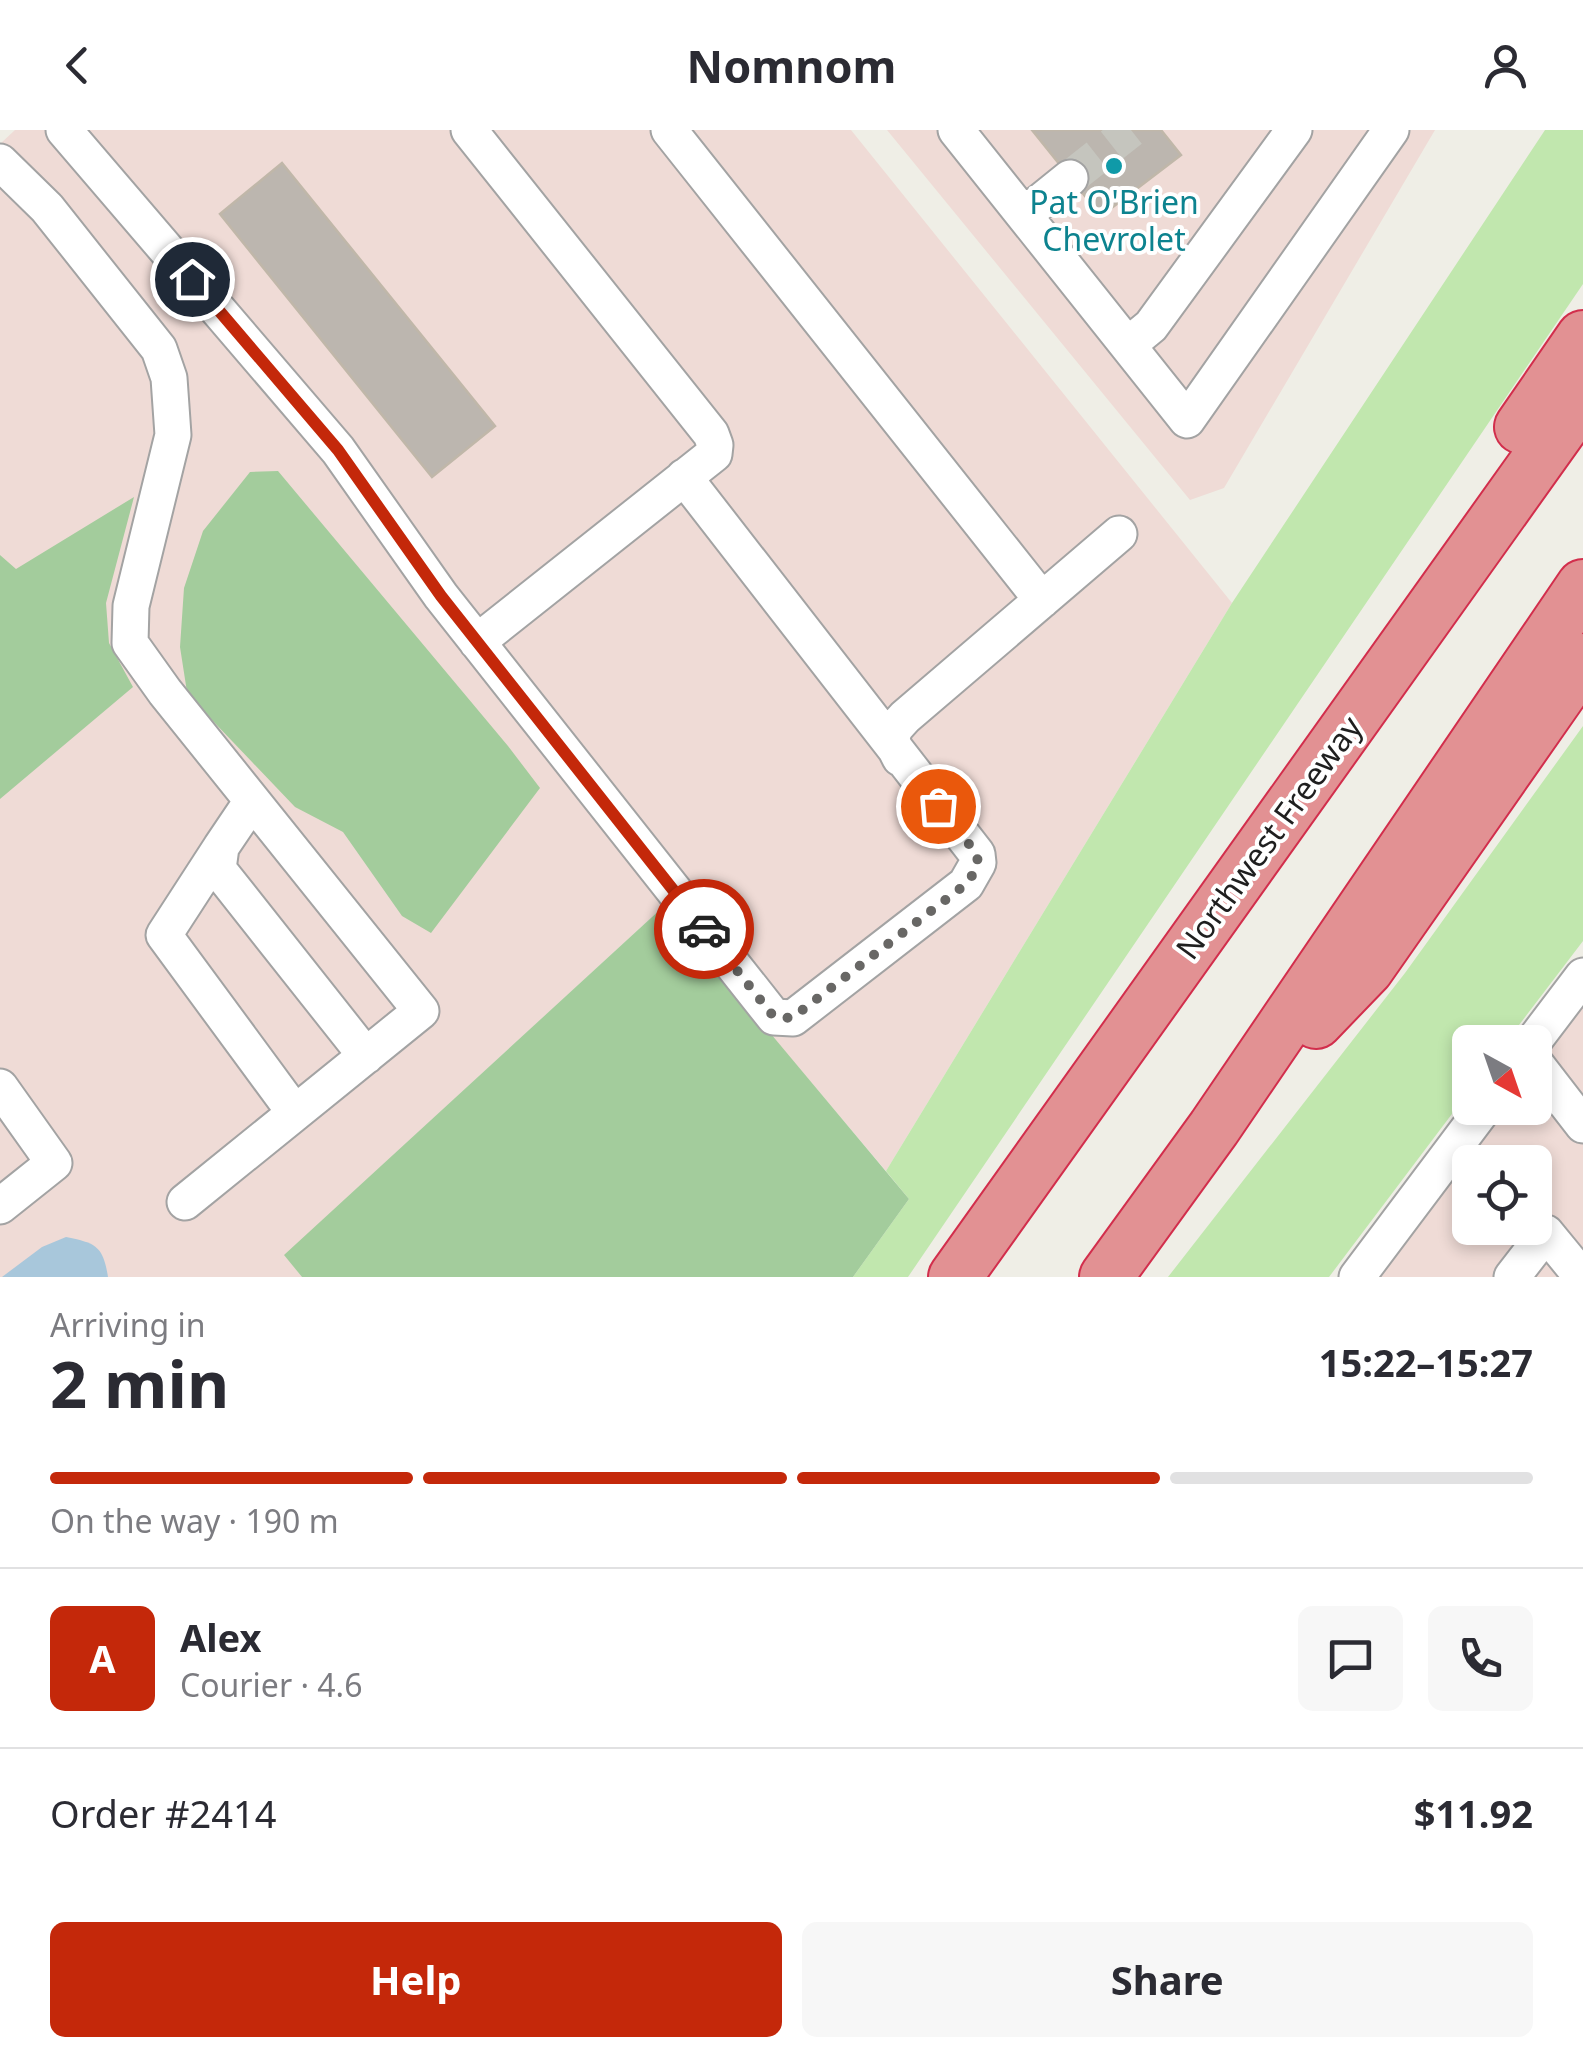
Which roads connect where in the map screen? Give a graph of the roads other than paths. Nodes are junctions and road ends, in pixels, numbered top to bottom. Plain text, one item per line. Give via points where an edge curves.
1 (64, 130) edge
2 (469, 130) edge
3 (669, 130) edge
4 (956, 130) edge
5 (1294, 130) edge
6 (1392, 130) edge
7 (0, 162) edge
8 (1070, 178) tunnel mouth
9 (1024, 215) junction
10 (1583, 338) edge
11 (1128, 345) junction
12 (1583, 397) edge
13 (684, 477) junction
14 (1118, 534) dead end
15 (1583, 586) edge
16 (1042, 600) junction
17 (477, 642) junction
18 (1583, 660) edge
19 (900, 758) junction
20 (252, 800) junction
21 (221, 848) junction
22 (1182, 957) junction
23 (1583, 976) edge
24 (1546, 1025) edge
25 (366, 1056) junction
26 (1552, 1086) edge
27 (1, 1091) edge
28 (295, 1113) junction
29 (1471, 1125) edge
30 (1583, 1125) edge
31 (1214, 1128) junction
32 (185, 1202) dead end
33 (0, 1206) edge
34 (955, 1277) edge
35 (1106, 1277) edge
36 (1358, 1277) edge
37 (1512, 1277) edge
38 (1582, 1277) edge

1 - 17 street via 338,450
2 - 13 street via 711,434 714,454
3 - 16 street
4 - 9 street
5 - 11 street via 1151,326
6 - 11 street via 1187,420
7 - 20 street via 47,208 160,349 174,435 132,606 130,644
8 - 9 street
9 - 11 street
10 - 22 highway via 1238,833
12 - 22 highway, Northwest Freeway
13 - 17 street
13 - 19 street
14 - 16 street
15 - 31 highway
16 - 19 street via 895,728 891,740
17 - 19 street via 774,1017 801,1013 975,871 977,854
18 - 31 highway via 1367,970
20 - 21 street
20 - 25 street via 421,1010
21 - 25 street via 218,868
21 - 28 street via 164,934
22 - 34 highway, Northwest Freeway
23 - 24 street
25 - 28 street
26 - 30 street
27 - 33 street via 54,1163
28 - 32 street
29 - 36 street
31 - 35 highway
37 - 38 street via 1546,1233

